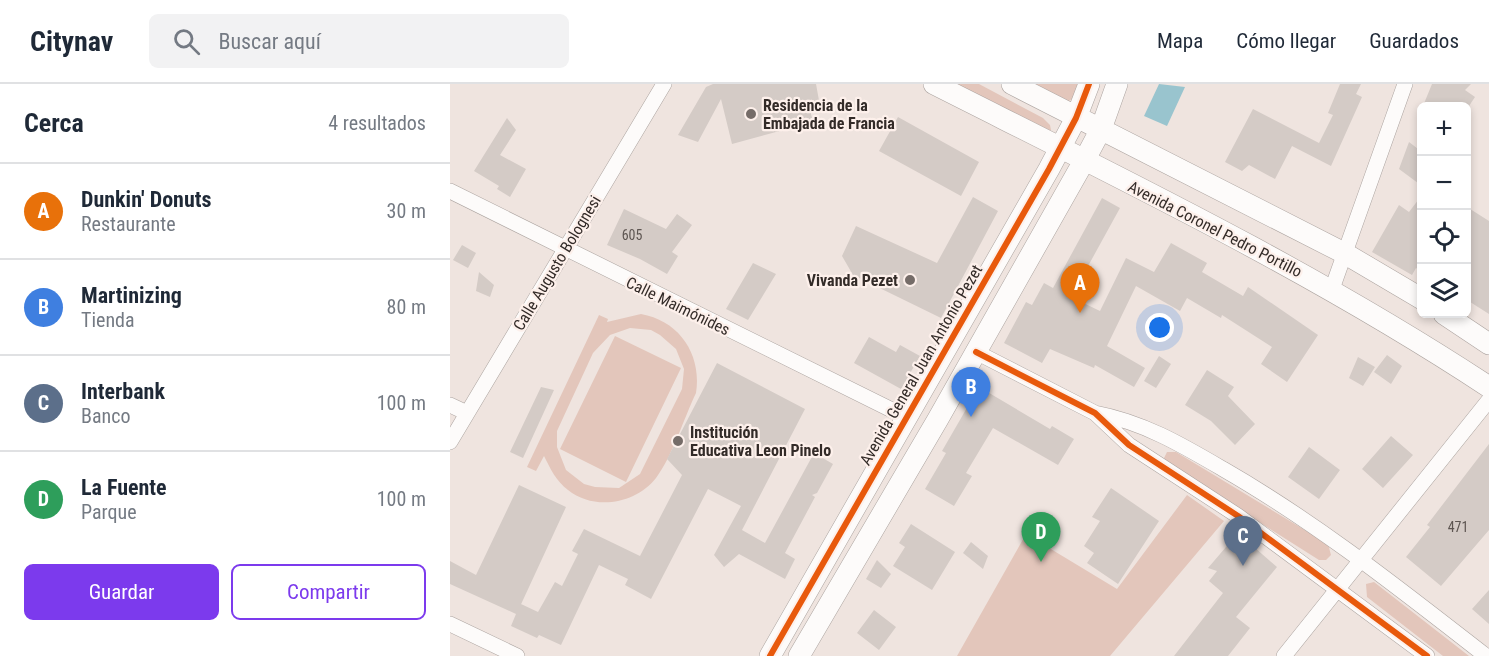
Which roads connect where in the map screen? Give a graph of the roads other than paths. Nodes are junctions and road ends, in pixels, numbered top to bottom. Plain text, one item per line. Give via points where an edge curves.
1 (664, 84) edge
2 (934, 84) edge
3 (1012, 84) edge
4 (1089, 84) edge
5 (1117, 84) edge
6 (1405, 84) edge
7 (1076, 118) junction
8 (1101, 129) junction
9 (1060, 148) junction
10 (1084, 161) junction
11 (450, 191) edge
12 (565, 250) junction
13 (1344, 253) junction
14 (1332, 289) junction
15 (1417, 296) edge
16 (1449, 318) edge
17 (1489, 344) edge
18 (976, 351) junction
19 (1489, 387) edge
20 (1489, 400) edge
21 (450, 405) edge
22 (467, 413) junction
23 (1095, 413) junction
24 (908, 418) junction
25 (1175, 441) junction
26 (450, 442) edge
27 (1157, 464) junction
28 (1361, 559) junction
29 (1337, 588) junction
30 (450, 624) edge
31 (517, 656) edge
32 (770, 656) edge
33 (800, 656) edge
34 (1284, 656) edge
35 (1427, 656) edge
36 (1486, 656) edge

1 - 12 street, Calle Augusto Bolognesi
2 - 9 street, Avenida Coronel Pedro Portillo
3 - 7 street
4 - 7 street, Avenida General Juan Antonio Pezet
5 - 8 street
6 - 13 street
7 - 8 street
7 - 9 street, Avenida General Juan Antonio Pezet
8 - 10 street
8 - 13 street
9 - 10 street, Avenida Coronel Pedro Portillo
9 - 24 street, Avenida General Juan Antonio Pezet
10 - 14 street, Avenida Coronel Pedro Portillo
10 - 18 street
11 - 12 street, Calle Maimónides
12 - 22 street, Calle Augusto Bolognesi
12 - 24 street, Calle Maimónides
13 - 14 street
13 - 15 street
14 - 19 street, Avenida Coronel Pedro Portillo
16 - 17 street
18 - 23 street
18 - 33 street
20 - 28 street
21 - 22 street
22 - 26 street, Calle Augusto Bolognesi
23 - 25 street via 1142,425
23 - 27 street via 1129,445
24 - 32 street, Avenida General Juan Antonio Pezet
25 - 27 street via 1159,451
25 - 28 street via 1266,494
27 - 29 street via 1238,516
28 - 29 street
28 - 36 street
29 - 34 street
29 - 35 street
30 - 31 street

